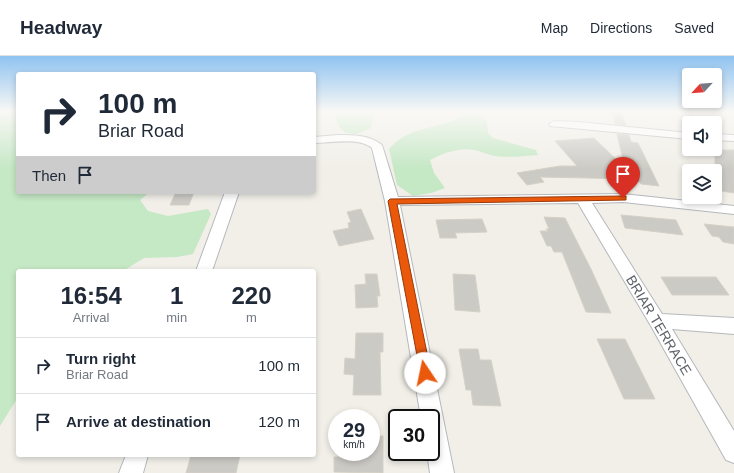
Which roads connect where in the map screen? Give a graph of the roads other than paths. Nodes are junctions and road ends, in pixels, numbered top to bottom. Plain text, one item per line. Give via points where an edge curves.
1 (634, 130) edge
2 (682, 135) edge
3 (722, 137) edge
4 (734, 138) edge
5 (316, 140) edge
6 (231, 194) edge
7 (583, 199) junction
8 (392, 201) junction
9 (734, 210) edge
10 (205, 269) edge
11 (657, 321) junction
12 (734, 326) edge
13 (734, 452) edge
14 (136, 457) edge
15 (131, 473) edge
16 (442, 473) edge

1 - 2 street
3 - 4 street
5 - 8 street via 363,140 377,145
6 - 10 street
7 - 8 street
7 - 9 street via 623,198
7 - 11 street, BRIAR TERRACE
8 - 16 street
11 - 12 street
11 - 13 street, BRIAR TERRACE
14 - 15 street

